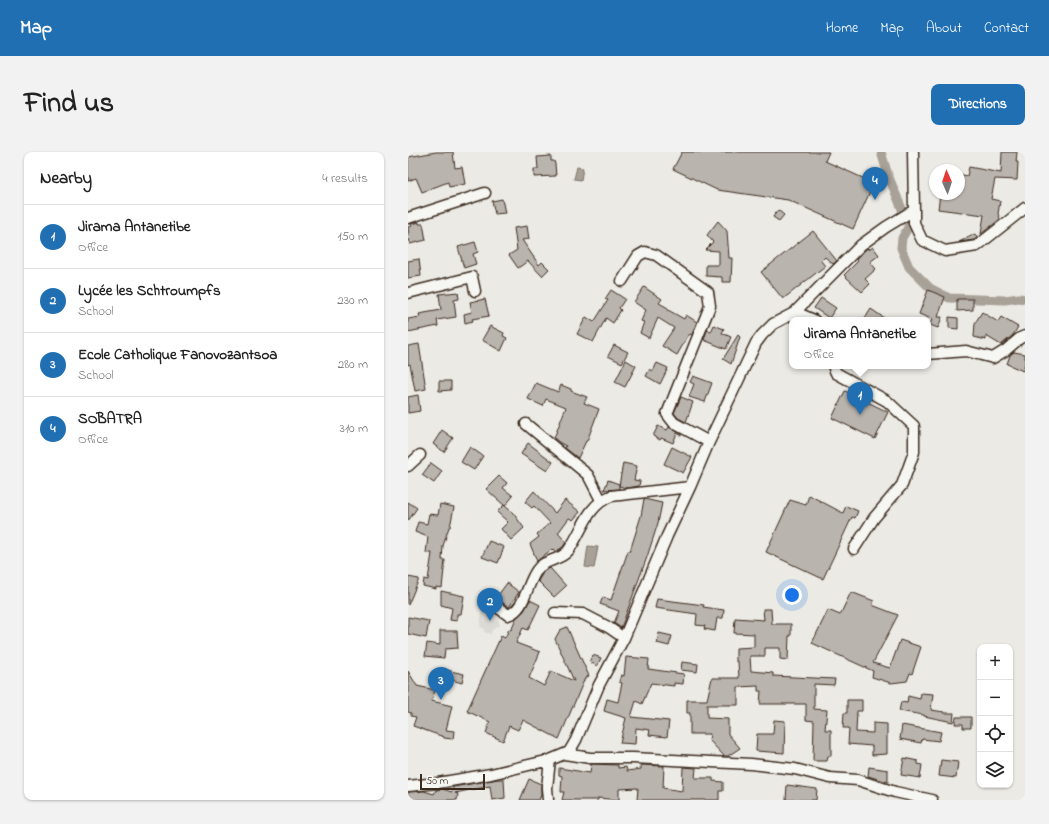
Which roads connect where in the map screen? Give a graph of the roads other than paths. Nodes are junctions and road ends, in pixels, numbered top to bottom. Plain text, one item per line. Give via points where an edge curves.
1 (913, 152) edge
2 (485, 193) dead end
3 (1025, 208) edge
4 (914, 210) junction
5 (408, 218) edge
6 (622, 282) dead end
7 (475, 291) dead end
8 (408, 293) edge
9 (794, 313) junction
10 (807, 317) edge
11 (1025, 336) edge
12 (931, 354) edge
13 (834, 369) edge
14 (526, 424) dead end
15 (709, 442) junction
16 (420, 455) dead end
17 (408, 466) edge
18 (690, 487) junction
19 (601, 500) junction
20 (854, 549) dead end
21 (489, 601) dead end
22 (555, 613) dead end
23 (624, 638) junction
24 (565, 754) junction
25 (550, 760) junction
26 (408, 786) edge
27 (548, 800) edge
28 (932, 800) edge

1 - 4 street
2 - 5 street
3 - 4 street via 977,246 945,251 922,240 914,223
4 - 9 street via 861,245
6 - 15 street via 638,256 645,252 656,255 708,292 710,306 667,414 674,424
7 - 8 street via 472,277
9 - 10 street
9 - 15 street via 773,324 762,335
11 - 12 street via 993,358 966,351
13 - 20 street via 836,373 887,401 914,426 914,452 902,485 874,518
14 - 19 street via 588,475
15 - 18 street
16 - 17 street
18 - 19 street via 611,496
18 - 23 street
19 - 21 street via 585,520 567,553 537,568 514,613 508,615
22 - 23 street via 583,614
23 - 24 street via 599,685 576,740
24 - 25 street
24 - 28 street via 590,758 751,764 795,769 830,778 858,780
25 - 26 street via 491,774
25 - 27 street

